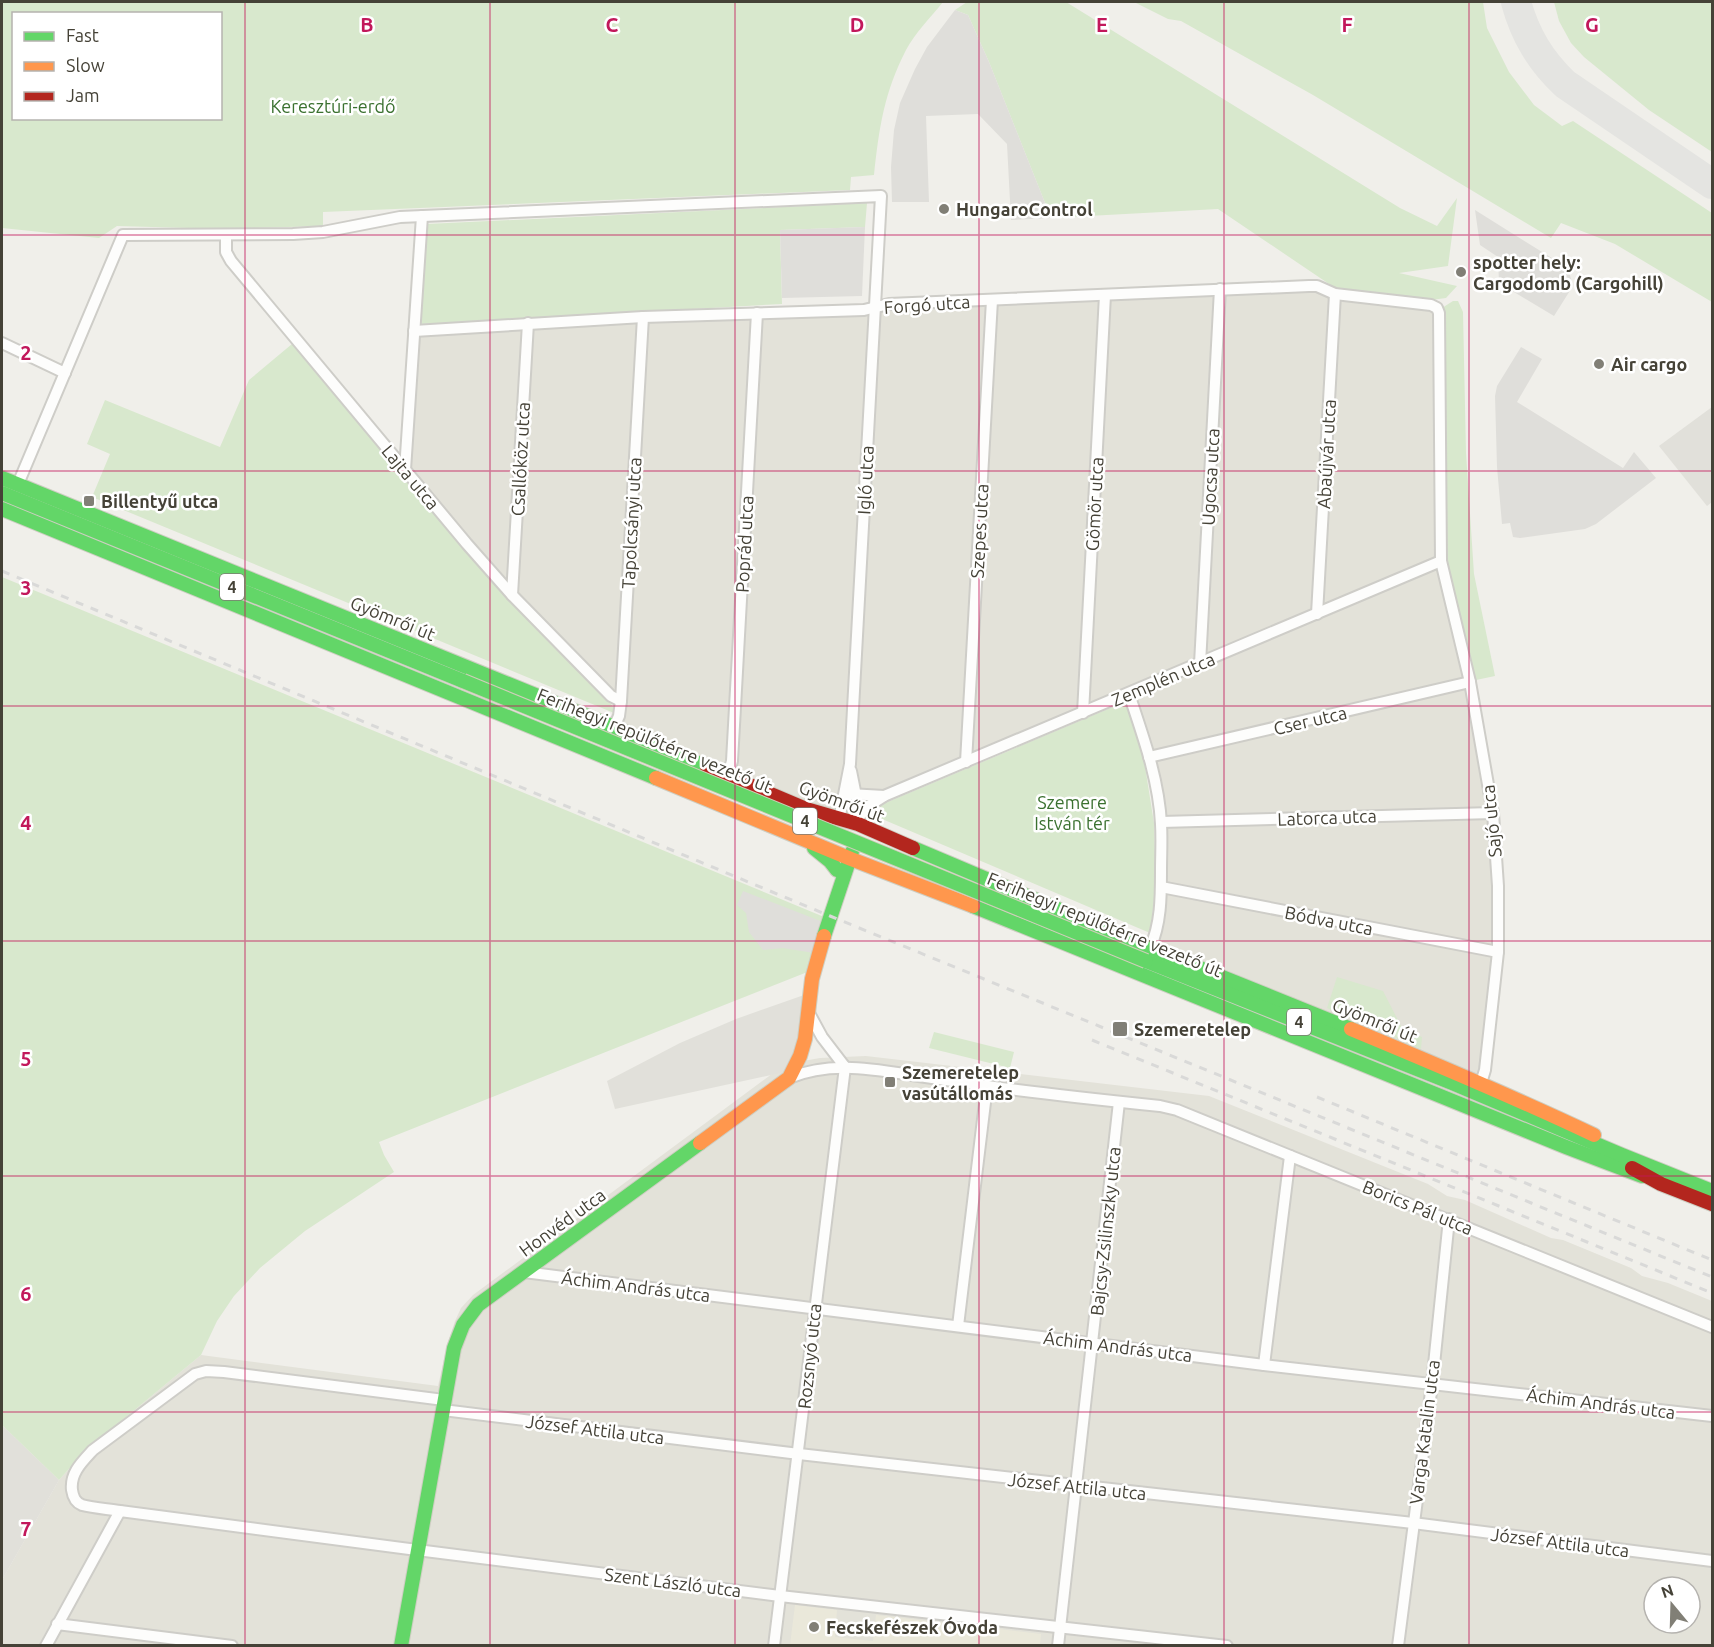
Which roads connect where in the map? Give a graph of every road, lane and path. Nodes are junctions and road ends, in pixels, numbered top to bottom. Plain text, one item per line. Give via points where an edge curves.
1 (422, 216) junction
2 (226, 236) junction
3 (1220, 290) junction
4 (1335, 294) junction
5 (1105, 295) junction
6 (992, 300) junction
7 (875, 307) junction
8 (1437, 308) joint
9 (757, 313) junction
10 (644, 317) junction
11 (528, 323) junction
12 (414, 331) junction
13 (2, 343) edge
14 (65, 373) junction
15 (405, 470) junction
16 (2, 477) edge
17 (18, 484) junction
18 (2, 493) edge
19 (2, 509) edge
20 (1441, 561) junction
21 (512, 595) junction
22 (1317, 614) junction
23 (1200, 664) junction
24 (1470, 682) junction
25 (1129, 694) junction
26 (621, 701) junction
27 (1083, 713) junction
28 (614, 728) junction
29 (1149, 757) junction
30 (966, 762) junction
31 (850, 765) junction
32 (728, 775) junction
33 (855, 793) junction
34 (884, 796) junction
35 (843, 798) junction
36 (1493, 813) junction
37 (839, 820) junction
38 (858, 821) junction
39 (1161, 822) junction
40 (800, 838) junction
41 (835, 853) junction
42 (850, 859) junction
43 (869, 866) junction
44 (837, 870) junction
45 (842, 884) junction
46 (1161, 887) junction
47 (1498, 952) junction
48 (1148, 955) junction
49 (809, 1013) junction
50 (844, 1067) junction
51 (789, 1078) junction
52 (1480, 1083) junction
53 (987, 1086) junction
54 (1119, 1102) junction
55 (1290, 1156) junction
56 (1663, 1177) junction
57 (1713, 1191) edge
58 (1713, 1204) edge
59 (1449, 1219) junction
60 (524, 1272) junction
61 (814, 1308) junction
62 (958, 1326) junction
63 (1713, 1327) edge
64 (1092, 1342) junction
65 (1264, 1365) junction
66 (1431, 1384) junction
67 (443, 1405) junction
68 (1713, 1416) edge
69 (799, 1454) junction
70 (1076, 1485) junction
71 (120, 1511) junction
72 (1413, 1523) junction
73 (417, 1550) junction
74 (1713, 1561) edge
75 (780, 1596) junction
76 (57, 1624) junction
77 (1060, 1626) junction
78 (149, 1640) edge
79 (46, 1646) edge
80 (232, 1646) edge
81 (401, 1646) edge
82 (774, 1646) edge
83 (1058, 1646) edge
84 (1227, 1646) edge
85 (1398, 1646) edge

1 - 2 street via 323,232
1 - 7 street, Igló utca via 881,196
1 - 12 street
2 - 14 street via 123,235
2 - 15 street, Lajta utca via 226,252 231,261
3 - 4 street, Forgó utca via 1317,286
3 - 5 street, Forgó utca
3 - 23 street, Ugocsa utca
4 - 8 street, Forgó utca
4 - 22 street, Abaújvár utca
5 - 6 street, Forgó utca
5 - 27 street, Gömör utca
6 - 7 street, Forgó utca
6 - 30 street, Szepes utca
7 - 9 street, Forgó utca
7 - 31 street, Igló utca
8 - 20 street, Sajó utca
9 - 10 street, Forgó utca
9 - 32 street, Poprád utca via 732,761
10 - 11 street, Forgó utca
10 - 26 street, Tapolcsányi utca
11 - 12 street, Forgó utca
11 - 21 street, Csallóköz utca
12 - 15 street
13 - 14 street
14 - 17 street
15 - 21 street, Lajta utca
16 - 17 street, Gyömrői út
17 - 28 street, Gyömrői út
18 - 48 street, Ferihegyi repülőtérre vezető út / 4, bridge
19 - 40 street
20 - 22 street, Zemplén utca
20 - 24 street, Sajó utca
21 - 26 street, Lajta utca via 611,696
22 - 23 street, Zemplén utca
23 - 25 street, Zemplén utca
24 - 29 street, Cser utca
24 - 36 street, Sajó utca
25 - 27 street, Zemplén utca
25 - 29 street
26 - 28 street, Tapolcsányi utca
27 - 30 street, Zemplén utca
28 - 32 street, Gyömrői út
29 - 39 street
30 - 34 street, Zemplén utca
31 - 33 street, Igló utca
31 - 35 street, Igló utca
32 - 37 street, Gyömrői út
33 - 34 street, Zemplén utca
33 - 35 street, Zemplén utca
33 - 38 street, Igló utca
34 - 38 street, Zemplén utca via 867,807
35 - 37 street, Igló utca
36 - 39 street, Latorca utca
36 - 47 street, Sajó utca
37 - 38 street, Gyömrői út
37 - 41 street
38 - 42 street, Honvéd utca
38 - 48 street, Gyömrői út
39 - 46 street
40 - 41 street
40 - 44 street
41 - 42 street
41 - 44 street
42 - 43 street
42 - 45 street, Honvéd utca
43 - 45 street
43 - 56 street via 1556,1143
44 - 45 street
45 - 49 street, Honvéd utca via 815,969
46 - 47 street, Bódva utca
46 - 48 street via 1155,936
47 - 52 street, Sajó utca via 1485,1070
48 - 52 street, Gyömrői út
48 - 56 street, Ferihegyi repülőtérre vezető út / 4
49 - 50 street
49 - 51 street, Honvéd utca via 800,1056
50 - 51 street via 804,1071
50 - 53 street, Borics Pál utca
50 - 61 street, Rozsnyó utca
51 - 60 street, Honvéd utca
52 - 56 street, Gyömrői út via 1573,1125
53 - 54 street, Borics Pál utca
53 - 62 street
54 - 55 street, Borics Pál utca via 1177,1110
54 - 64 street, Bajcsy-Zsilinszky utca
55 - 59 street, Borics Pál utca
55 - 65 street
56 - 57 street, Ferihegyi repülőtérre vezető út / 4
56 - 58 street, Ferihegyi repülőtérre vezető út / 4
59 - 63 street, Borics Pál utca
59 - 66 street, Varga Katalin utca
60 - 61 street, Áchim András utca
60 - 67 street, Honvéd utca via 467,1317 458,1334
61 - 62 street, Áchim András utca
61 - 69 street, Rozsnyó utca
62 - 64 street, Áchim András utca
64 - 65 street, Áchim András utca
64 - 70 street, Bajcsy-Zsilinszky utca
65 - 66 street, Áchim András utca
66 - 68 street, Áchim András utca
66 - 72 street, Varga Katalin utca
67 - 69 street, József Attila utca
67 - 71 street, József Attila utca via 224,1372 195,1374 79,1464 71,1486 73,1497 80,1504
67 - 73 street, Honvéd utca
69 - 70 street, József Attila utca
69 - 75 street, Rozsnyó utca
70 - 72 street, József Attila utca
70 - 77 street, Bajcsy-Zsilinszky utca
71 - 73 street, Szent László utca
71 - 76 street
72 - 74 street, József Attila utca
72 - 85 street, Varga Katalin utca
73 - 75 street, Szent László utca
73 - 81 street, Honvéd utca
75 - 77 street, Szent László utca
75 - 82 street, Rozsnyó utca
76 - 78 street
76 - 79 street
77 - 83 street, Bajcsy-Zsilinszky utca
77 - 84 street, Szent László utca
78 - 80 street

